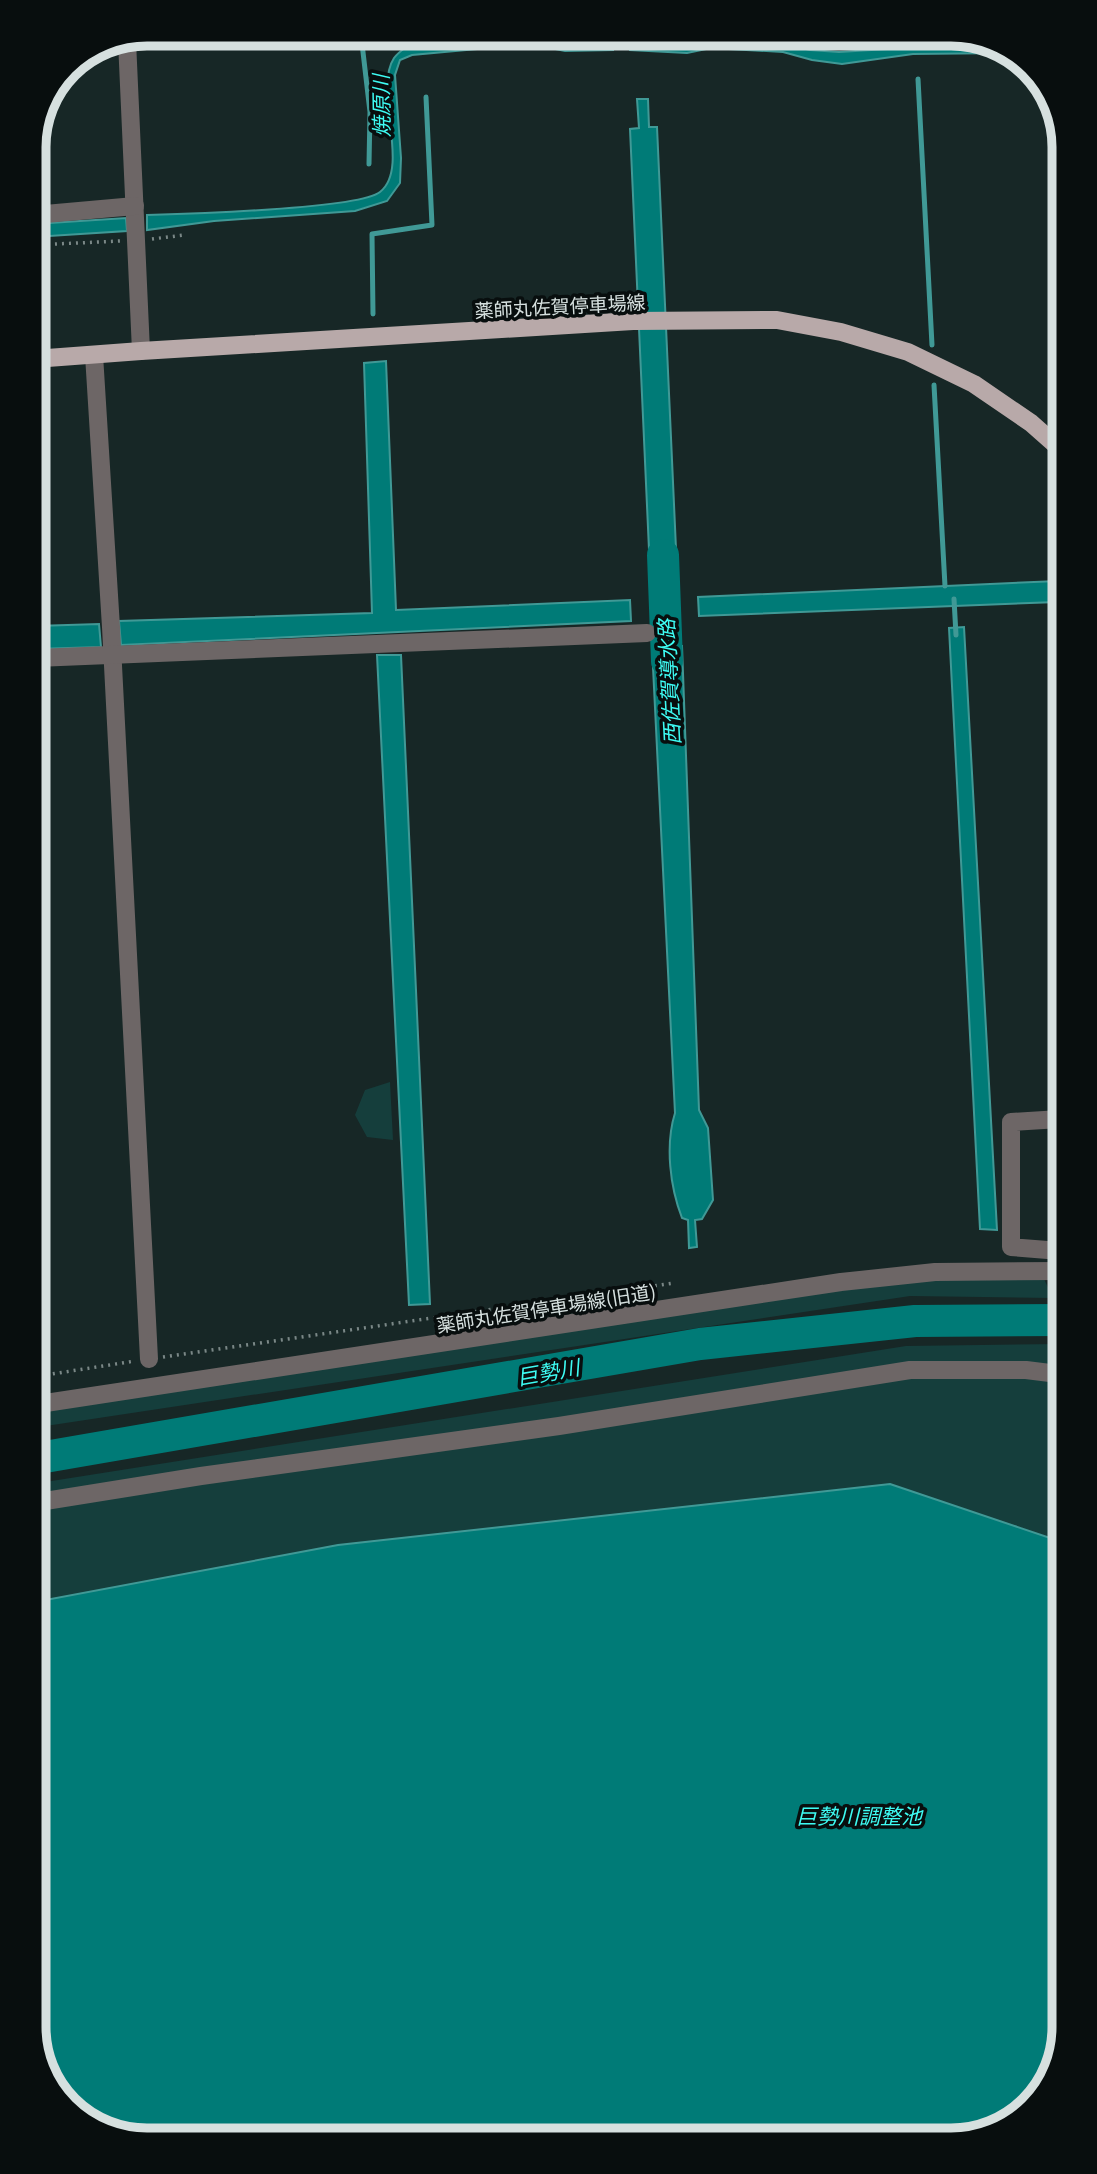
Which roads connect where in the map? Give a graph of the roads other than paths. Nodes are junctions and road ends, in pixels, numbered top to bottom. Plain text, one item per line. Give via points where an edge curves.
1 (127, 47) edge
2 (135, 206) junction
3 (46, 214) edge
4 (141, 351) junction
5 (94, 355) junction
6 (46, 358) edge
7 (1052, 442) edge
8 (647, 633) dead end
9 (111, 641) junction
10 (46, 656) edge
11 (1052, 1119) edge
12 (1052, 1250) edge
13 (1052, 1271) edge
14 (149, 1359) road end
15 (1052, 1372) edge
16 (46, 1403) edge
17 (46, 1501) edge

1 - 2 street
2 - 3 street
2 - 4 street
4 - 5 main road, 薬師丸佐賀停車場線
4 - 7 main road, 薬師丸佐賀停車場線 via 633,321 777,320 841,332 908,352 974,384
5 - 6 main road, 薬師丸佐賀停車場線
5 - 9 street
8 - 9 street via 398,644
9 - 10 street
9 - 14 street
11 - 12 street via 1011,1122 1011,1247
13 - 16 street, 薬師丸佐賀停車場線(旧道) via 935,1272 852,1281
15 - 17 street via 911,1370

